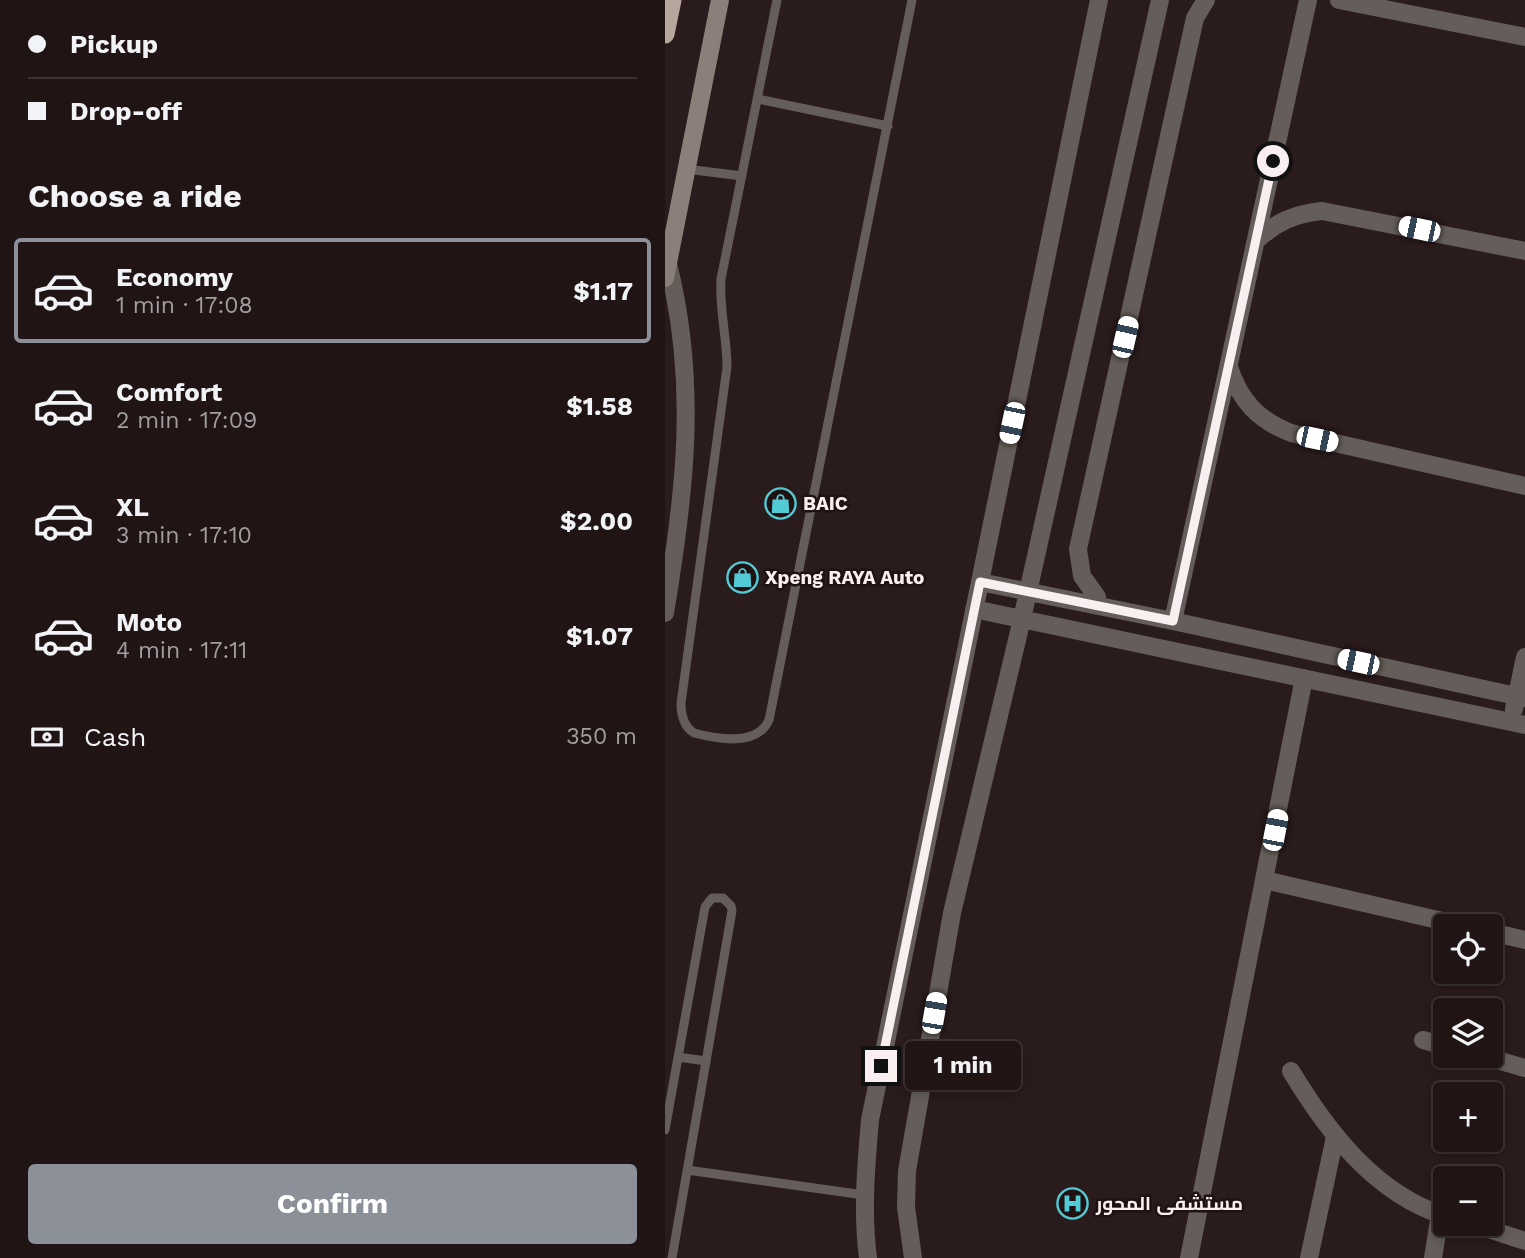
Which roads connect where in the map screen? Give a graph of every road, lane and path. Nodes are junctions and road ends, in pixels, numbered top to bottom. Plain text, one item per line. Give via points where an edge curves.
1 (672, 0) edge
2 (720, 0) edge
3 (777, 0) edge
4 (912, 0) edge
5 (1099, 0) edge
6 (1160, 0) edge
7 (1206, 0) edge
8 (1308, 0) edge
9 (1339, 0) edge
10 (665, 34) edge
11 (1525, 37) edge
12 (758, 99) junction
13 (888, 125) junction
14 (686, 169) junction
15 (742, 176) junction
16 (1256, 241) junction
17 (1525, 251) edge
18 (666, 271) edge
19 (1229, 367) junction
20 (1525, 486) edge
21 (980, 582) junction
22 (1027, 591) junction
23 (1095, 604) junction
24 (974, 609) junction
25 (665, 613) edge
26 (1022, 619) junction
27 (1173, 621) junction
28 (1525, 657) edge
29 (1304, 678) junction
30 (1520, 698) edge
31 (1518, 723) edge
32 (1265, 880) junction
33 (1433, 919) edge
34 (1503, 935) edge
35 (1525, 940) edge
36 (1423, 1040) dead end
37 (1433, 1043) edge
38 (678, 1057) junction
39 (706, 1061) junction
40 (1503, 1062) edge
41 (1525, 1068) edge
42 (1291, 1071) dead end
43 (665, 1130) edge
44 (1335, 1137) junction
45 (687, 1170) junction
46 (864, 1195) junction
47 (1433, 1210) edge
48 (1503, 1234) edge
49 (1438, 1236) edge
50 (1525, 1241) edge
51 (672, 1258) edge
52 (868, 1258) edge
53 (913, 1258) edge
54 (1189, 1258) edge
55 (1309, 1258) edge
56 (1433, 1258) edge

1 - 10 highway
2 - 14 main road
3 - 12 lane
4 - 13 lane
5 - 21 street
6 - 22 street
7 - 23 street via 1195,18 1078,550 1082,576 1097,597
8 - 16 street
9 - 11 street
12 - 13 lane
12 - 15 lane
13 - 15 lane via 769,720 763,731 746,739 694,733 684,721 681,703 727,367 721,279
14 - 15 lane
14 - 18 main road
16 - 17 street via 1285,219 1321,211
16 - 19 street
18 - 25 street via 681,326 687,389 682,492
19 - 20 street via 1244,402 1265,421 1291,433
19 - 27 street
21 - 22 street
21 - 24 street
22 - 23 street
22 - 26 street
23 - 27 street
24 - 26 street
24 - 46 street via 870,1120
26 - 29 street
26 - 53 street via 951,914 912,1136 906,1206
27 - 30 street
28 - 30 street
29 - 31 street
29 - 32 street
30 - 31 street
32 - 33 street
32 - 54 street
34 - 35 street
36 - 37 street
38 - 39 lane
38 - 39 lane via 705,907 718,897 728,901 732,911
38 - 43 lane
39 - 45 lane
40 - 41 street
42 - 44 street
44 - 47 street via 1394,1189
44 - 55 street
45 - 46 lane
45 - 51 lane
46 - 52 street
48 - 50 street
49 - 56 street

